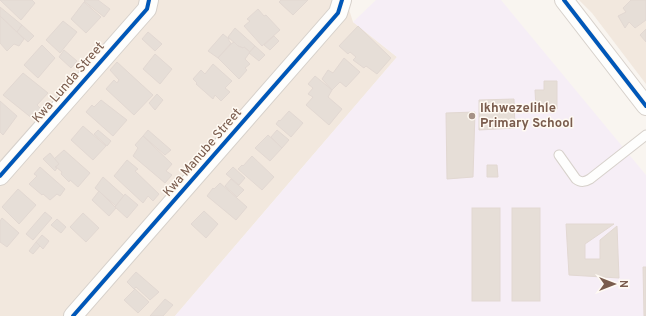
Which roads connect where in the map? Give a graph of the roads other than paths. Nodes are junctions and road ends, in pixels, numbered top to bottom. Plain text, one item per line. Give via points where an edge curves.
1 (150, 0) edge
2 (342, 0) edge
3 (564, 0) edge
4 (646, 106) edge
5 (646, 135) edge
6 (559, 155) dead end
7 (0, 176) edge
8 (73, 316) edge

1 - 7 street, Kwa Lunda Street via 147,9
2 - 8 street, Kwa Manube Street via 338,13
3 - 4 street
5 - 6 lane via 583,182 576,179

